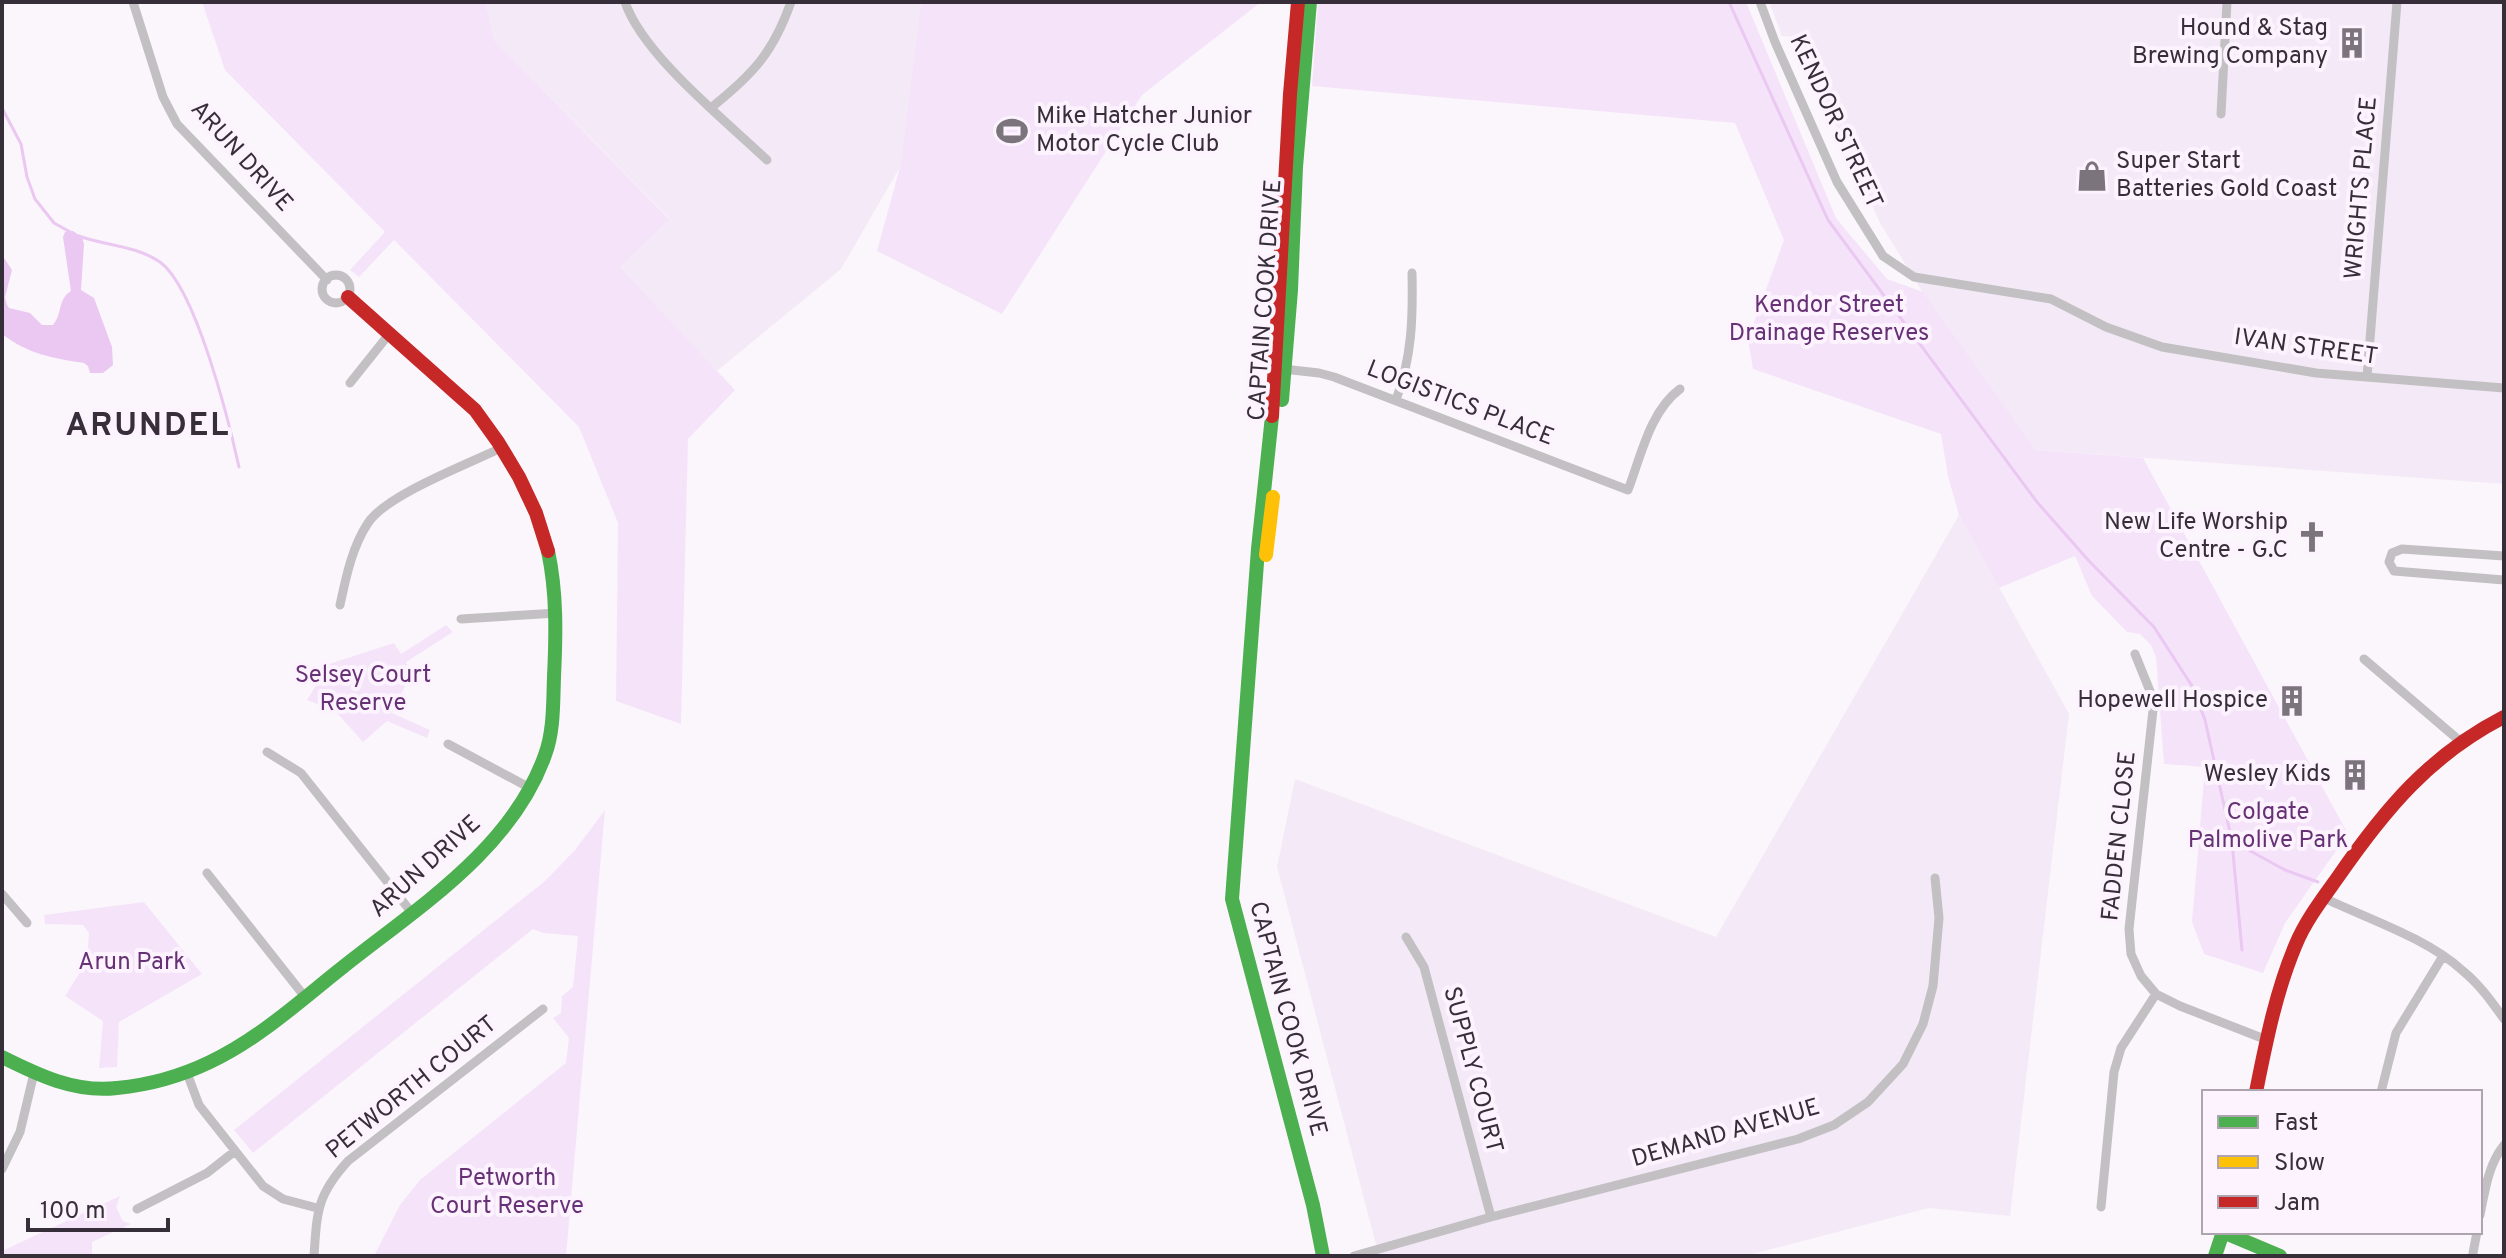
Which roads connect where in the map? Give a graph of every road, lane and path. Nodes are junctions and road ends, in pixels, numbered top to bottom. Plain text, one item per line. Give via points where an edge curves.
1 (133, 2) edge
2 (625, 2) edge
3 (791, 2) edge
4 (1298, 2) edge
5 (1310, 2) edge
6 (1760, 2) edge
7 (2227, 2) edge
8 (2397, 2) edge
9 (712, 107) junction
10 (2221, 114) dead end
11 (767, 160) dead end
12 (1412, 273) dead end
13 (327, 280) junction
14 (348, 297) junction
15 (2106, 327) joint
16 (390, 333) junction
17 (1280, 368) junction
18 (2367, 377) junction
19 (350, 383) dead end
20 (2504, 388) edge
21 (1680, 389) dead end
22 (1396, 400) junction
23 (501, 448) junction
24 (2504, 556) edge
25 (2504, 580) edge
26 (340, 605) dead end
27 (557, 613) junction
28 (461, 619) dead end
29 (2135, 654) dead end
30 (2364, 659) dead end
31 (2504, 717) edge
32 (2461, 742) junction
33 (448, 744) dead end
34 (267, 752) dead end
35 (530, 788) junction
36 (207, 873) dead end
37 (1935, 878) dead end
38 (2, 894) edge
39 (2324, 898) junction
40 (412, 913) junction
41 (27, 923) dead end
42 (1406, 937) dead end
43 (2443, 956) junction
44 (2156, 994) junction
45 (305, 997) junction
46 (543, 1009) dead end
47 (2504, 1018) edge
48 (2267, 1040) junction
49 (2, 1057) edge
50 (34, 1073) junction
51 (187, 1073) junction
52 (2256, 1090) edge
53 (2382, 1090) edge
54 (2504, 1145) edge
55 (235, 1151) junction
56 (2, 1169) edge
57 (2482, 1205) edge
58 (2101, 1207) dead end
59 (317, 1208) junction
60 (137, 1209) dead end
61 (1491, 1217) junction
62 (2222, 1234) edge
63 (2228, 1234) edge
64 (2477, 1234) edge
65 (2473, 1253) dead end
66 (314, 1256) edge
67 (1323, 1256) edge
68 (1354, 1256) edge
69 (2215, 1256) edge
70 (2280, 1256) edge

1 - 13 street, ARUN DRIVE via 163,97 177,124
2 - 9 street via 656,54
3 - 9 street via 769,53
4 - 17 street, CAPTAIN COOK DRIVE
5 - 17 street, CAPTAIN COOK DRIVE
6 - 15 street, KENDOR STREET via 1837,182 1883,256 1914,277 2051,299
7 - 10 street
8 - 18 street, WRIGHTS PLACE
9 - 11 street
12 - 22 street via 1407,370
13 - 14 street via 345,279
13 - 14 street via 323,292 328,300 336,303
14 - 16 street, ARUN DRIVE
15 - 18 street, IVAN STREET via 2162,347
16 - 19 street
16 - 23 street, ARUN DRIVE via 475,409
17 - 22 street, LOGISTICS PLACE via 1319,373
17 - 67 street, CAPTAIN COOK DRIVE via 1258,549 1232,899
18 - 20 street, IVAN STREET
21 - 22 street, LOGISTICS PLACE via 1659,412 1628,490
23 - 26 street via 390,502 369,520 349,565
23 - 27 street, ARUN DRIVE via 535,512 554,579
24 - 25 street via 2402,549 2392,553 2389,562 2394,571
27 - 28 street
27 - 35 street, ARUN DRIVE via 553,715 545,756
29 - 44 street, FADDEN CLOSE via 2154,701 2129,929 2131,954
30 - 32 street
31 - 32 street
32 - 39 street via 2408,785
33 - 35 street
34 - 40 street via 301,773
35 - 40 street, ARUN DRIVE via 487,846
36 - 45 street
37 - 61 street, DEMAND AVENUE via 1938,931 1923,1024 1903,1064 1868,1102 1834,1125 1798,1139
38 - 41 street
39 - 43 street
39 - 48 street via 2297,941
40 - 45 street, ARUN DRIVE
42 - 61 street, SUPPLY COURT via 1424,967
43 - 47 street via 2479,986
43 - 53 street via 2396,1033
44 - 48 street
44 - 58 street via 2121,1048 2114,1072
45 - 51 street, ARUN DRIVE via 223,1055
46 - 59 street, PETWORTH COURT via 348,1161 329,1181
48 - 52 street
49 - 50 street, ARUN DRIVE
50 - 51 street, ARUN DRIVE via 74,1087 114,1089
50 - 56 street via 20,1132
51 - 55 street via 199,1105
54 - 57 street via 2496,1155
55 - 59 street via 263,1186 283,1199
55 - 60 street via 207,1173
59 - 66 street, PETWORTH COURT
61 - 68 street, DEMAND AVENUE
62 - 69 street
63 - 70 street
64 - 65 street

